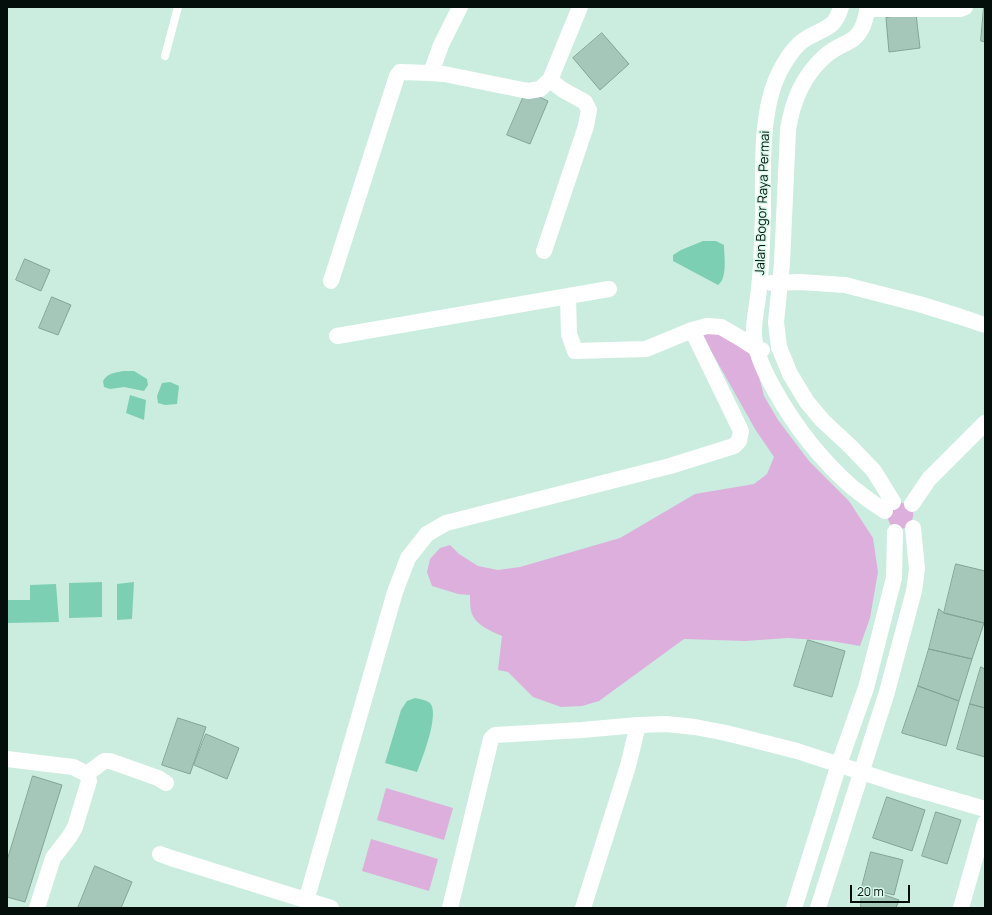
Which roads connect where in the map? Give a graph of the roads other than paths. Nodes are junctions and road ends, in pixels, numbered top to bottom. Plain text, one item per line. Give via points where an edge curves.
1 (178, 7) edge
2 (460, 7) edge
3 (580, 7) edge
4 (841, 7) edge
5 (965, 7) edge
6 (868, 8) edge
7 (165, 56) dead end
8 (431, 73) junction
9 (550, 80) junction
10 (544, 252) dead end
11 (331, 280) dead end
12 (780, 282) junction
13 (760, 284) junction
14 (609, 289) dead end
15 (568, 296) junction
16 (985, 325) edge
17 (692, 330) junction
18 (337, 336) dead end
19 (757, 349) junction
20 (783, 356) junction
21 (985, 423) edge
22 (912, 504) junction
23 (889, 506) junction
24 (913, 528) junction
25 (895, 532) junction
26 (638, 725) junction
27 (7, 759) edge
28 (839, 764) junction
29 (862, 772) junction
30 (87, 774) junction
31 (166, 783) dead end
32 (985, 809) edge
33 (985, 823) edge
34 (160, 854) dead end
35 (306, 901) junction
36 (37, 908) edge
37 (331, 908) edge
38 (450, 908) edge
39 (583, 908) edge
40 (794, 908) edge
41 (818, 908) edge
42 (961, 908) edge

1 - 7 lane
2 - 8 street via 441,45
3 - 9 street
4 - 13 street, Jalan Bogor Raya Permai via 836,20 826,30 804,41 787,59 778,73 772,93 763,154
5 - 6 street
6 - 12 street, Jalan Bogor Raya Permai via 864,25 852,41 836,47 813,68 791,112
8 - 9 street via 528,91 540,89
8 - 11 street via 400,72 396,76
9 - 10 street via 585,102 589,110
12 - 13 street, Jalan Bogor Raya Permai
12 - 16 street via 845,285
12 - 20 street, Jalan Bogor Raya Permai via 776,322 779,347
13 - 19 street, Jalan Bogor Raya Permai via 754,326
14 - 15 street
15 - 17 street via 569,334 575,351 646,349
15 - 18 street
17 - 19 street via 707,326 720,328
17 - 35 street via 741,430 739,441 734,446 670,466 446,523 427,534 408,558 392,600
19 - 20 street
19 - 23 street, Jalan Bogor Raya Permai via 763,369 783,405 799,430 829,466 854,489
20 - 23 street, Jalan Bogor Raya Permai via 790,374 807,402 874,471
21 - 22 street via 929,479
22 - 23 street via 900,500
22 - 24 street via 917,516
23 - 25 street via 884,518 886,524
24 - 25 street via 908,532
24 - 29 street via 917,569 914,591
25 - 28 street via 895,566 891,590 866,688
26 - 28 street via 666,724 726,733
26 - 38 street via 495,735 491,738
26 - 39 street via 628,766
27 - 30 street via 73,767
28 - 29 street
28 - 40 street
29 - 32 street
29 - 41 street
30 - 31 street via 104,761 110,761
30 - 36 street via 89,781 76,827 53,858
33 - 42 street
34 - 35 street
35 - 37 street

